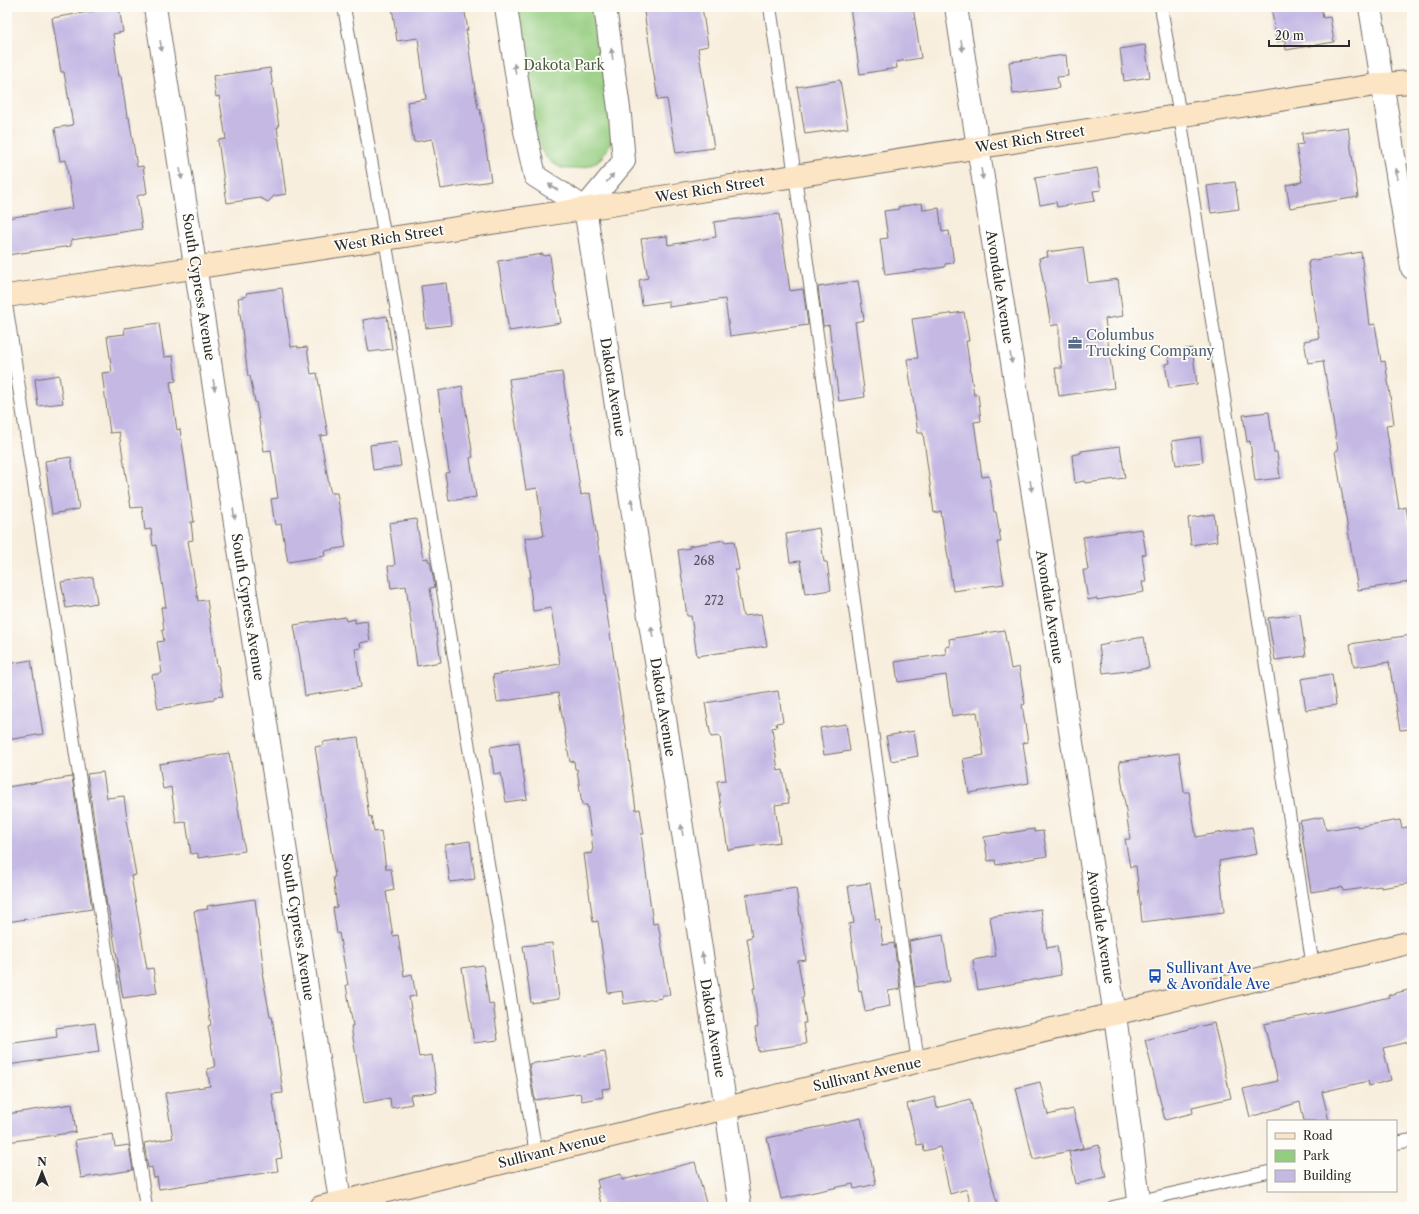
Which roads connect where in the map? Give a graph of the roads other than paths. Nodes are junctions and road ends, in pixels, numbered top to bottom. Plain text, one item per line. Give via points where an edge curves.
1 (155, 7) edge
2 (344, 7) edge
3 (506, 7) edge
4 (605, 7) edge
5 (770, 7) edge
6 (956, 7) edge
7 (1161, 7) edge
8 (1370, 7) edge
9 (1412, 82) edge
10 (1382, 84) junction
11 (1180, 116) junction
12 (978, 148) junction
13 (795, 176) junction
14 (585, 208) junction
15 (385, 239) junction
16 (196, 267) junction
17 (1412, 268) edge
18 (7, 296) edge
19 (7, 310) edge
20 (1412, 942) edge
21 (1313, 966) junction
22 (1115, 1015) junction
23 (918, 1062) junction
24 (726, 1108) junction
25 (1412, 1140) edge
26 (1397, 1143) edge
27 (536, 1154) junction
28 (1267, 1172) edge
29 (1139, 1204) edge
30 (334, 1205) edge
31 (146, 1207) edge
32 (740, 1207) edge
33 (1113, 1207) edge

1 -> 16 street, South Cypress Avenue
2 - 15 lane
14 -> 3 street via 535,176 525,131
14 -> 4 street via 624,162
5 - 13 lane
6 -> 12 street, Avondale Avenue
7 - 11 lane
8 - 10 street
9 - 10 street, West Rich Street
10 - 11 street, West Rich Street
17 -> 10 street
11 - 12 street, West Rich Street
11 - 21 lane
12 - 13 street, West Rich Street
12 -> 22 street, Avondale Avenue
13 - 14 street, West Rich Street
13 - 23 lane
14 - 15 street, West Rich Street
24 -> 14 street, Dakota Avenue
15 - 16 street, West Rich Street
15 - 27 lane
16 - 18 street, West Rich Street
16 -> 30 street, South Cypress Avenue
19 - 31 lane
20 - 21 street, Sullivant Avenue
21 - 22 street, Sullivant Avenue
22 - 23 street, Sullivant Avenue
22 - 29 street, Avondale Avenue
23 - 24 street, Sullivant Avenue
24 - 27 street, Sullivant Avenue
24 - 32 street, Dakota Avenue
25 - 26 lane
27 - 30 street, Sullivant Avenue
28 - 29 lane
29 - 33 lane

